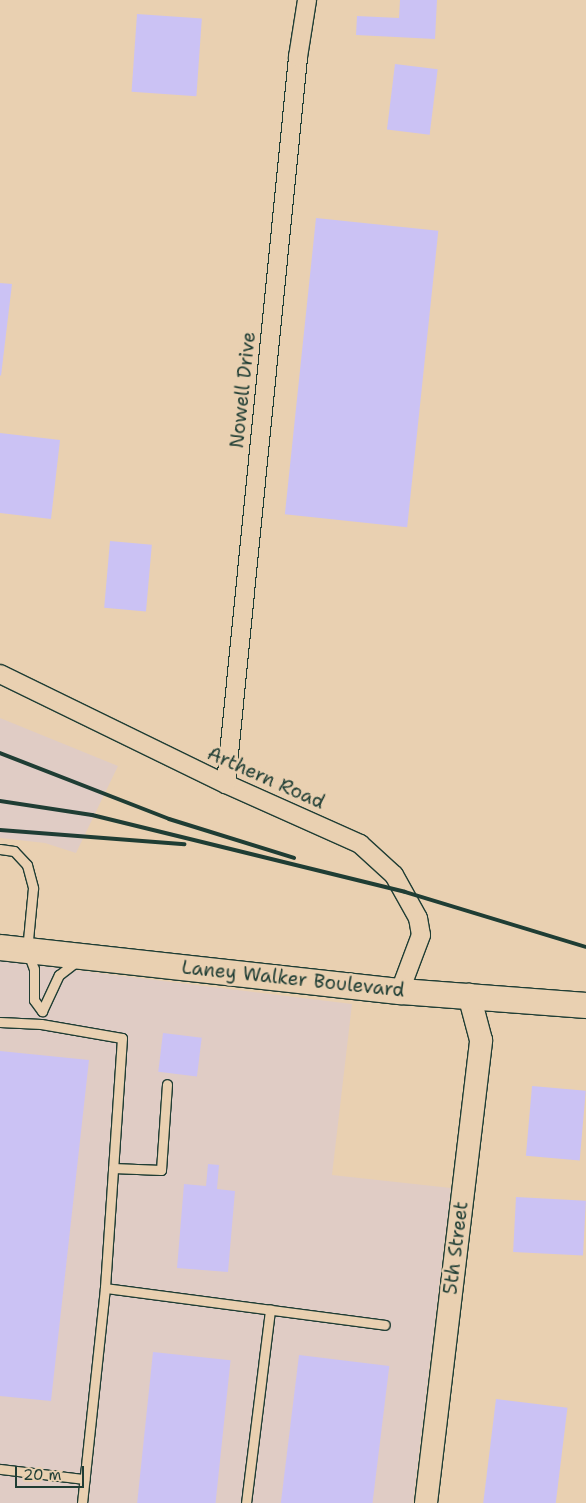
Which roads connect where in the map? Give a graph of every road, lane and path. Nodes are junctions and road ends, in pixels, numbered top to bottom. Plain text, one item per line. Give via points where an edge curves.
1 (308, 0) edge
2 (0, 674) edge
3 (226, 784) junction
4 (0, 849) edge
5 (0, 947) edge
6 (28, 950) junction
7 (83, 956) junction
8 (400, 991) junction
9 (469, 995) junction
10 (586, 1005) edge
11 (42, 1011) junction
12 (0, 1022) edge
13 (40, 1024) junction
14 (167, 1084) dead end
15 (114, 1168) junction
16 (105, 1288) junction
17 (270, 1310) junction
18 (385, 1325) dead end
19 (0, 1469) edge
20 (84, 1479) junction
21 (82, 1503) edge
22 (246, 1503) edge
23 (426, 1503) edge

1 - 3 street, Nowell Drive via 298,57
2 - 3 street, Arthern Road
3 - 8 street, Arthern Road via 360,844 394,875 418,918 421,935
4 - 6 lane via 14,851 27,865 33,888
5 - 6 main road, Laney Walker Boulevard
6 - 7 main road, Laney Walker Boulevard
6 - 11 lane via 34,969 34,1000
7 - 8 main road, Laney Walker Boulevard
7 - 11 lane via 59,975
8 - 9 main road, Laney Walker Boulevard
9 - 10 main road, Laney Walker Boulevard
9 - 23 street, 5th Street via 481,1040
11 - 13 lane
12 - 13 lane
13 - 15 lane via 122,1038
14 - 15 lane via 161,1170
15 - 16 lane
16 - 17 lane
16 - 20 lane
17 - 18 lane
17 - 22 lane
19 - 20 lane
20 - 21 lane

